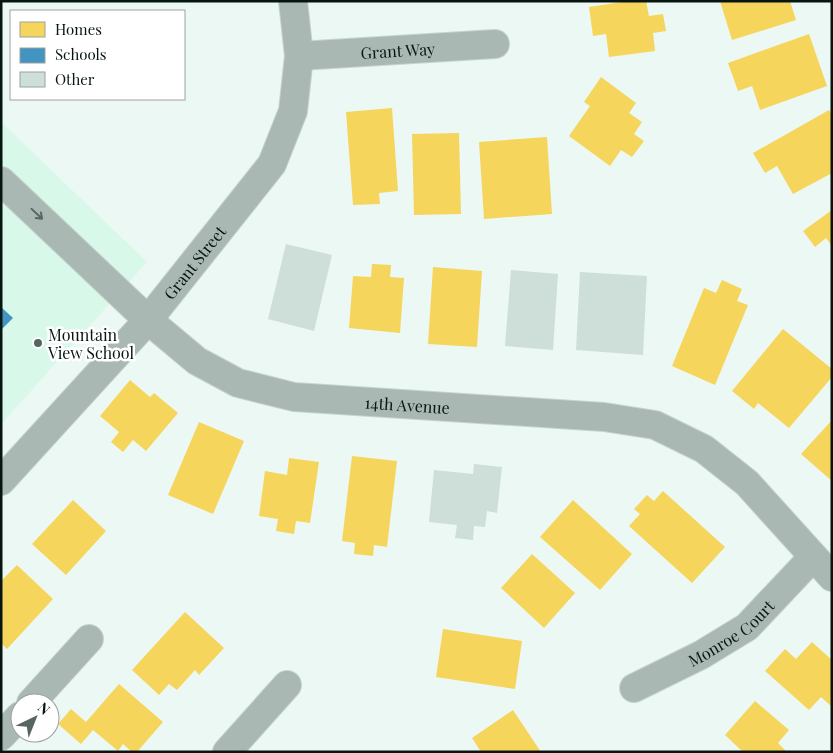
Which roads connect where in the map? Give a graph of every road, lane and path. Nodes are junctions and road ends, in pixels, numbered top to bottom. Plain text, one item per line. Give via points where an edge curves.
1 (293, 1) edge
2 (496, 44) dead end
3 (299, 56) junction
4 (1, 181) edge
5 (148, 320) junction
6 (1, 481) edge
7 (812, 557) junction
8 (832, 577) edge
9 (89, 639) dead end
10 (287, 685) dead end
11 (634, 688) dead end
12 (40, 693) edge
13 (10, 727) edge
14 (1, 736) edge
15 (227, 752) edge

1 - 3 street, Grant Street
2 - 3 street, Grant Way
3 - 5 street, Grant Street via 293,111 272,164
4 -> 5 street, 14th Avenue
5 - 6 street, Grant Street
5 - 7 street, 14th Avenue via 197,361 230,379 294,397 604,417 655,425 704,449 747,483
7 - 8 street, 14th Avenue
7 - 11 street, Monroe Court via 747,627 701,655
9 - 12 street
10 - 15 street
13 - 14 street

